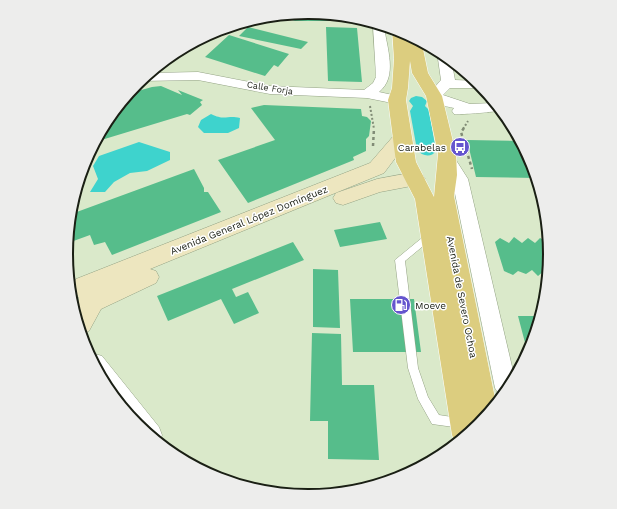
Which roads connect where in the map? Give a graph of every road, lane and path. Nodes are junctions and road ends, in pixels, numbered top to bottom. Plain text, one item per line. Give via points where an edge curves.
1 (378, 30) edge
2 (399, 37) edge
3 (414, 44) edge
4 (445, 63) edge
5 (384, 71) junction
6 (153, 77) edge
7 (448, 84) junction
8 (472, 85) edge
9 (432, 92) junction
10 (367, 94) junction
11 (398, 94) junction
12 (492, 107) edge
13 (470, 108) junction
14 (439, 116) junction
15 (402, 137) junction
16 (448, 168) junction
17 (415, 179) junction
18 (432, 235) junction
19 (82, 289) edge
20 (83, 321) edge
21 (505, 383) edge
22 (120, 395) edge
23 (134, 412) edge
24 (472, 424) edge
25 (472, 424) edge
26 (470, 426) edge

1 - 5 street
2 - 11 main road, Avenida de Severo Ochoa via 402,59
3 - 9 main road, Avenida de Severo Ochoa via 420,73
4 - 7 street
5 - 10 street via 378,87
5 - 11 street
6 - 10 street, Calle Forja via 198,76 270,90
7 - 8 street
7 - 9 street
9 - 11 main road via 411,87
9 - 13 street via 443,100
9 - 14 main road, Avenida de Severo Ochoa
10 - 11 street, Calle Forja
11 - 15 main road, Avenida de Severo Ochoa
12 - 13 street
13 - 14 street
14 - 16 main road, Avenida de Severo Ochoa
15 - 17 main road, Avenida de Severo Ochoa via 406,162
15 - 19 main road, Avenida General López Domínguez via 376,168 365,174
16 - 17 main road
16 - 21 street via 460,179
16 - 24 main road, Avenida de Severo Ochoa via 444,196
17 - 18 main road, Avenida de Severo Ochoa via 425,199
17 - 19 main road, Avenida General López Domínguez via 377,186 351,195 122,288
18 - 25 main road, Avenida de Severo Ochoa
18 - 26 lane via 400,260 414,368 423,399 436,420
19 - 20 main road via 88,314
22 - 23 street

